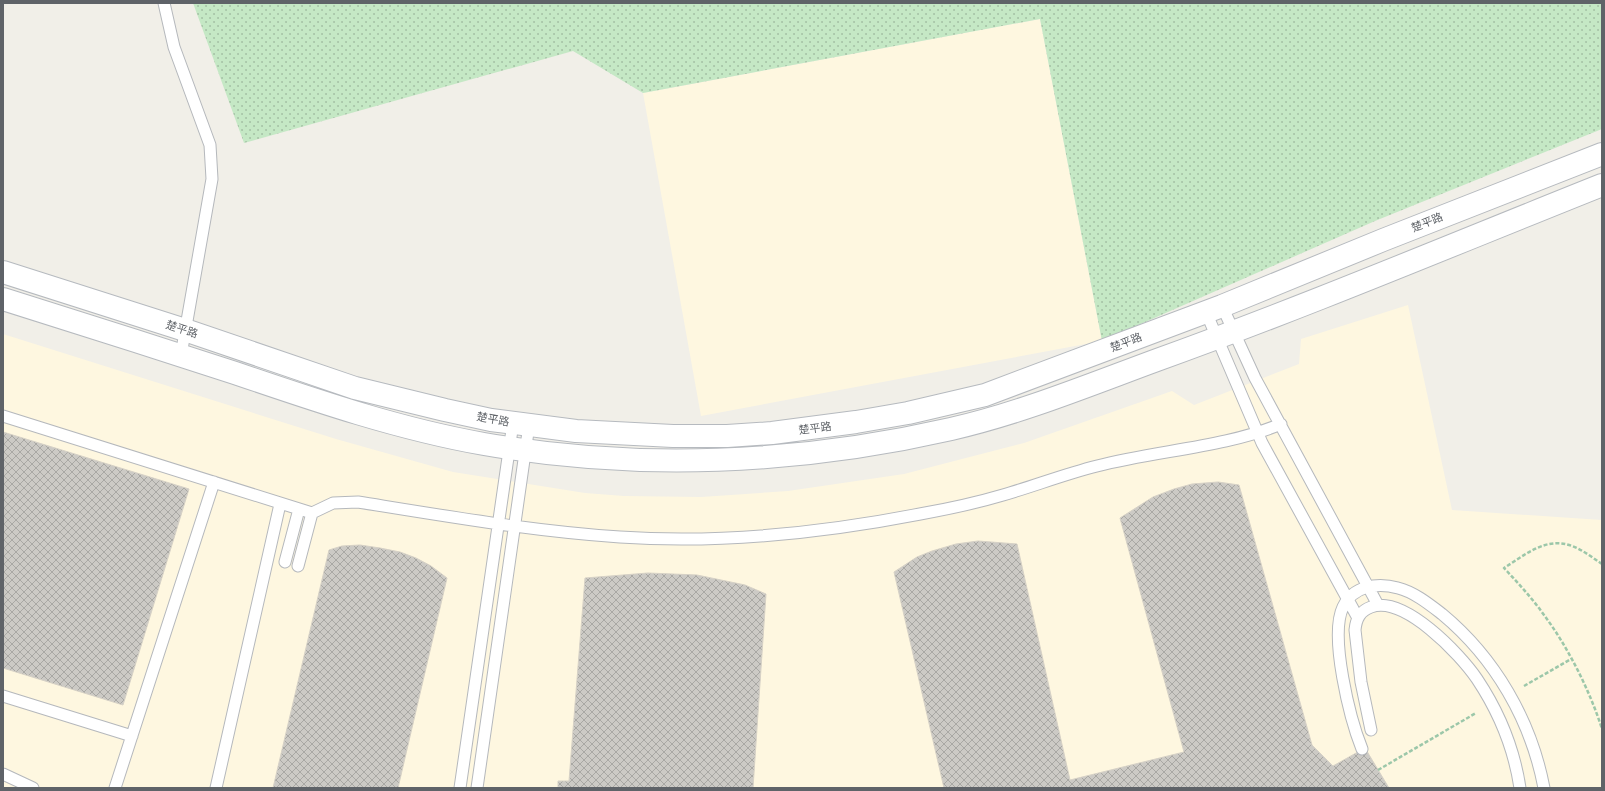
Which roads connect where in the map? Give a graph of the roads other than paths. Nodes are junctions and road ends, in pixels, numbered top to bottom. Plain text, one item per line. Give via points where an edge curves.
1 (164, 3) edge
2 (1602, 154) edge
3 (1602, 185) edge
4 (3, 272) edge
5 (3, 299) edge
6 (1214, 309) junction
7 (185, 330) junction
8 (1225, 335) junction
9 (181, 355) junction
10 (3, 416) edge
11 (521, 424) junction
12 (1281, 424) junction
13 (1259, 433) junction
14 (517, 449) junction
15 (214, 482) junction
16 (280, 504) junction
17 (299, 510) junction
18 (312, 513) junction
19 (498, 525) junction
20 (515, 527) junction
21 (285, 562) dead end
22 (298, 566) dead end
23 (1368, 586) junction
24 (1348, 599) junction
25 (1378, 605) junction
26 (1358, 618) junction
27 (3, 696) edge
28 (1371, 730) dead end
29 (132, 736) junction
30 (1362, 749) dead end
31 (3, 774) edge
32 (33, 788) edge
33 (115, 788) edge
34 (216, 788) edge
35 (460, 788) edge
36 (477, 788) edge
37 (1520, 788) edge
38 (1544, 788) edge

1 - 7 lane via 174,47 210,145 212,179
2 - 6 main road, 楚平路
3 - 8 main road, 楚平路
4 - 7 main road, 楚平路
5 - 9 main road, 楚平路
6 - 8 lane
6 - 8 lane
6 - 11 main road, 楚平路 via 985,395 856,422 727,436 576,431
7 - 9 lane
7 - 11 main road, 楚平路 via 355,388 445,410
8 - 12 lane via 1255,378
8 - 13 lane
8 - 14 main road, 楚平路 via 992,418 897,440 771,456 672,461 568,456
9 - 14 main road, 楚平路 via 348,411 401,426
10 - 15 lane
11 - 14 lane
11 - 14 lane
12 - 13 lane
12 - 23 lane
13 - 20 lane via 1166,453 1114,461 960,506 826,528 746,537 665,538 622,537
13 - 24 lane
14 - 19 lane
14 - 20 lane
15 - 16 lane
15 - 29 lane
16 - 17 lane
16 - 34 lane
17 - 18 lane
17 - 21 lane
18 - 19 lane via 333,502 358,502
18 - 22 lane
19 - 20 lane
19 - 35 lane
20 - 36 lane
23 - 24 lane via 1359,589
23 - 25 lane
23 - 38 lane via 1399,588 1416,595 1452,622 1470,641 1501,679 1525,725 1535,750
24 - 26 lane
24 - 30 lane via 1342,608 1340,620 1341,659 1350,712
25 - 26 lane via 1366,609
25 - 37 lane via 1390,606 1418,620 1462,660 1476,678 1492,704 1509,741
26 - 28 lane via 1355,630 1356,643
27 - 29 lane
29 - 33 lane
31 - 32 lane

